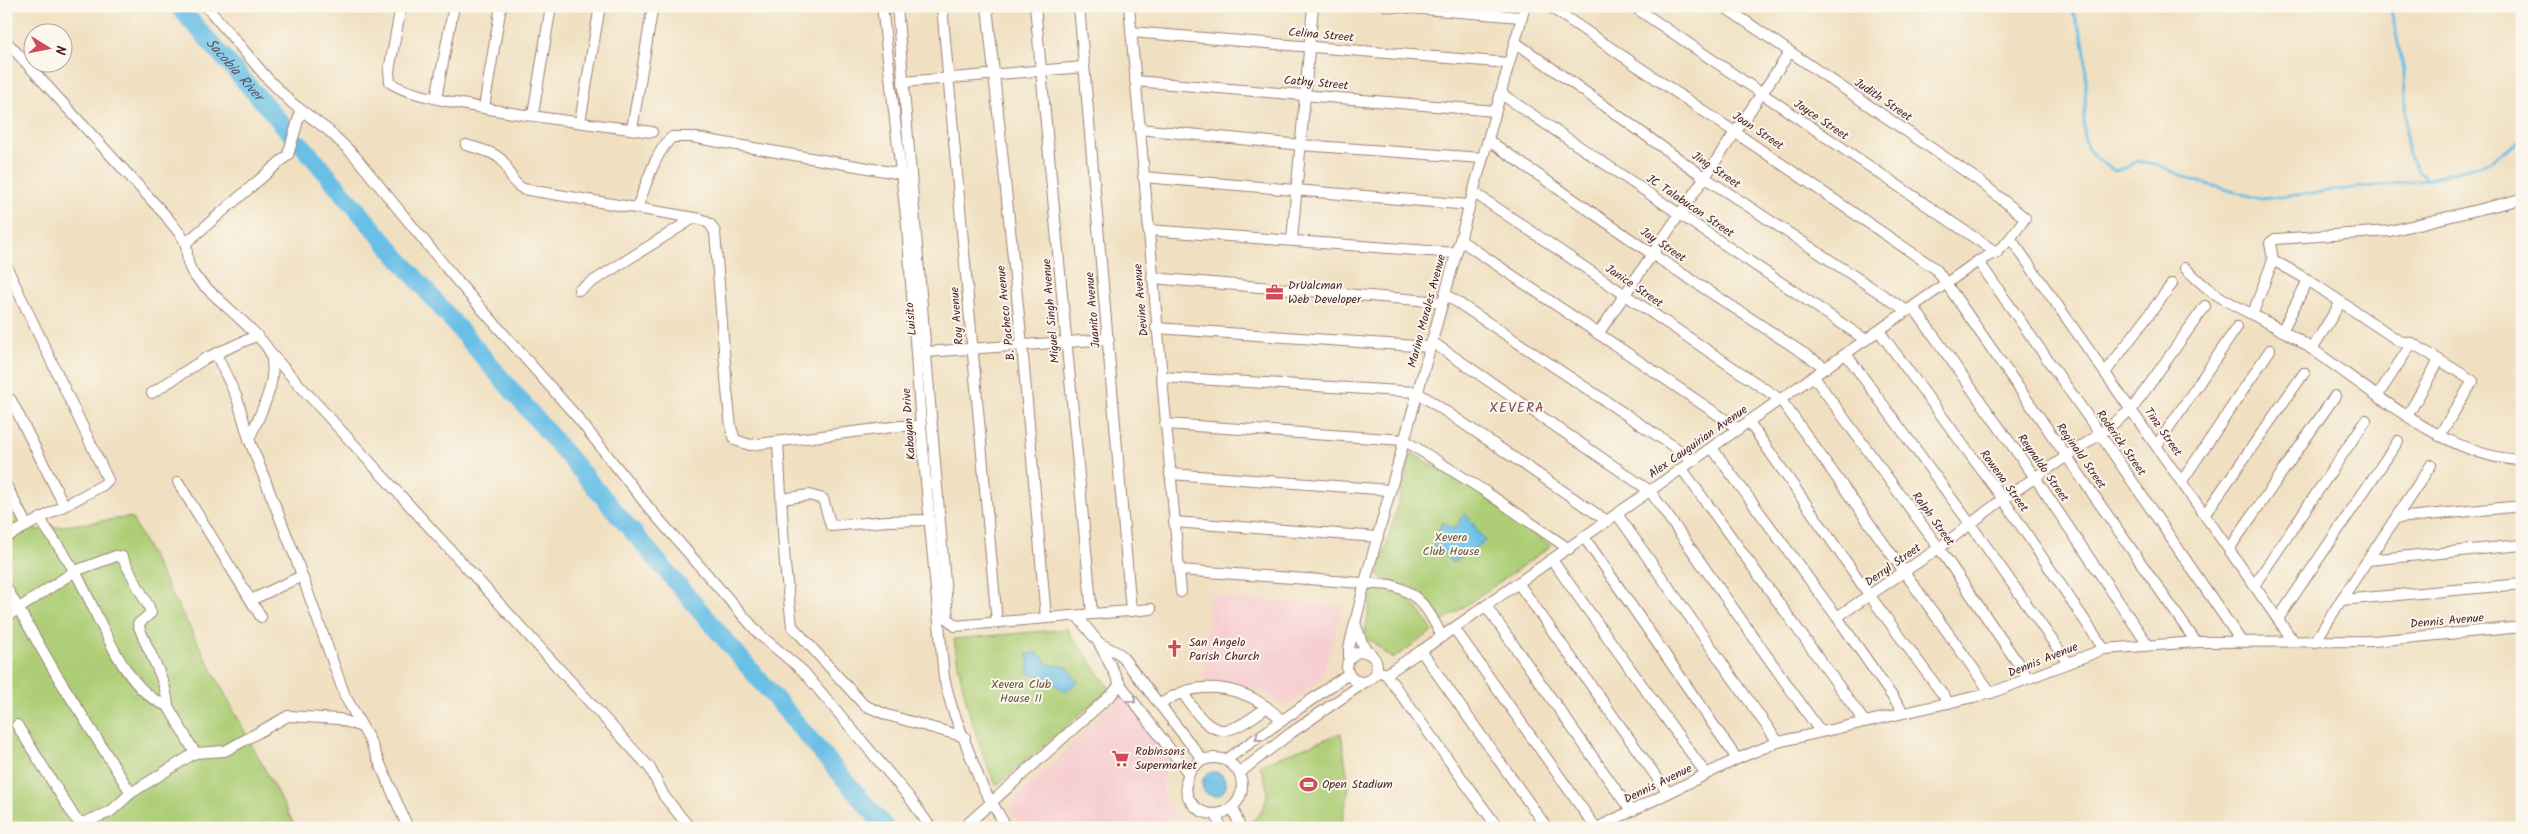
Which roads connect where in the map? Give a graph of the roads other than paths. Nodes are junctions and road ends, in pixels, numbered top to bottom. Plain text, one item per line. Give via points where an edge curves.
1 (206, 6) edge
2 (401, 6) edge
3 (454, 6) edge
4 (501, 6) edge
5 (551, 6) edge
6 (600, 6) edge
7 (652, 6) edge
8 (882, 6) edge
9 (897, 6) edge
10 (942, 6) edge
11 (987, 6) edge
12 (1035, 6) edge
13 (1079, 6) edge
14 (1128, 6) edge
15 (1313, 6) edge
16 (1387, 6) edge
17 (1525, 6) edge
18 (1549, 6) edge
19 (1633, 6) edge
20 (1723, 6) edge
21 (1522, 17) junction
22 (1131, 32) junction
23 (6, 41) edge
24 (1515, 42) junction
25 (1310, 46) junction
26 (1790, 52) junction
27 (1509, 63) junction
28 (1084, 67) junction
29 (1042, 71) junction
30 (993, 76) junction
31 (949, 78) junction
32 (1135, 81) junction
33 (903, 82) junction
34 (1500, 93) junction
35 (1305, 95) junction
36 (1761, 95) junction
37 (436, 98) junction
38 (484, 107) junction
39 (301, 110) junction
40 (1495, 111) junction
41 (533, 114) junction
42 (580, 122) junction
43 (632, 129) junction
44 (1139, 129) junction
45 (1736, 131) junction
46 (652, 132) dead end
47 (1488, 140) junction
48 (1301, 145) junction
49 (466, 146) dead end
50 (1482, 158) junction
51 (902, 174) junction
52 (1143, 177) junction
53 (1704, 177) junction
54 (1297, 190) junction
55 (1473, 192) junction
56 (2522, 199) edge
57 (1469, 205) junction
58 (637, 207) junction
59 (1679, 214) junction
60 (694, 218) junction
61 (2025, 218) joint
62 (1148, 230) junction
63 (2011, 239) junction
64 (1292, 240) junction
65 (1460, 240) junction
66 (186, 243) junction
67 (1456, 253) junction
68 (1997, 253) junction
69 (1652, 254) junction
70 (2274, 260) junction
71 (1978, 262) junction
72 (2185, 268) dead end
73 (7, 269) edge
74 (1152, 278) junction
75 (2308, 280) junction
76 (1947, 284) junction
77 (2172, 284) dead end
78 (579, 290) dead end
79 (1625, 294) junction
80 (1444, 298) junction
81 (2341, 302) junction
82 (2205, 306) dead end
83 (1910, 310) junction
84 (2253, 313) junction
85 (2237, 327) dead end
86 (1156, 328) junction
87 (1879, 331) junction
88 (2282, 331) junction
89 (1598, 334) junction
90 (256, 336) junction
91 (1109, 339) junction
92 (1866, 340) junction
93 (2412, 343) junction
94 (1066, 344) junction
95 (1022, 345) junction
96 (1431, 345) junction
97 (2312, 349) junction
98 (973, 350) junction
99 (2270, 350) dead end
100 (926, 352) junction
101 (216, 354) junction
102 (271, 354) junction
103 (1846, 354) junction
104 (2439, 360) junction
105 (1826, 368) junction
106 (2105, 373) junction
107 (2304, 373) dead end
108 (1161, 377) junction
109 (1814, 377) junction
110 (1418, 392) junction
111 (152, 393) dead end
112 (2378, 395) junction
113 (2335, 396) dead end
114 (11, 400) dead end
115 (1781, 400) junction
116 (2132, 409) junction
117 (2408, 415) junction
118 (2366, 420) dead end
119 (1749, 422) junction
120 (1165, 424) junction
121 (921, 426) junction
122 (1739, 429) junction
123 (2100, 434) junction
124 (2439, 436) junction
125 (249, 439) junction
126 (1404, 440) junction
127 (2398, 441) dead end
128 (778, 442) junction
129 (2157, 444) junction
130 (1712, 448) junction
131 (2522, 450) edge
132 (2067, 457) junction
133 (1694, 460) junction
134 (2519, 460) edge
135 (2431, 465) dead end
136 (1682, 469) junction
137 (1170, 474) junction
138 (2036, 479) junction
139 (2182, 481) junction
140 (178, 482) dead end
141 (6, 485) edge
142 (1390, 490) junction
143 (1650, 491) junction
144 (782, 499) junction
145 (2003, 500) junction
146 (64, 506) junction
147 (2522, 506) edge
148 (1617, 514) junction
149 (2204, 514) junction
150 (2397, 518) junction
151 (40, 519) junction
152 (930, 520) junction
153 (1607, 521) junction
154 (1174, 522) junction
155 (1971, 525) junction
156 (26, 526) junction
157 (6, 537) edge
158 (1378, 537) junction
159 (1584, 538) junction
160 (2522, 545) edge
161 (1939, 548) junction
162 (1569, 549) junction
163 (2229, 549) junction
164 (1552, 560) junction
165 (2368, 560) junction
166 (1179, 570) junction
167 (1904, 570) junction
168 (75, 571) junction
169 (302, 576) junction
170 (1365, 582) junction
171 (1518, 584) junction
172 (2254, 584) junction
173 (2522, 584) edge
174 (6, 587) edge
175 (1181, 592) dead end
176 (1870, 596) junction
177 (250, 600) junction
178 (2341, 600) junction
179 (1486, 606) junction
180 (19, 609) junction
181 (1152, 609) dead end
182 (1131, 611) junction
183 (1092, 614) junction
184 (1077, 616) junction
185 (6, 617) edge
186 (261, 617) dead end
187 (1837, 617) junction
188 (1046, 618) junction
189 (2278, 619) junction
190 (1355, 622) junction
191 (997, 623) junction
192 (2522, 627) edge
193 (1454, 628) junction
194 (1442, 637) junction
195 (2241, 641) junction
196 (2293, 641) junction
197 (2196, 642) junction
198 (2316, 642) junction
199 (1099, 643) junction
200 (2148, 645) junction
201 (2104, 649) junction
202 (1421, 651) junction
203 (1372, 654) junction
204 (1349, 659) junction
205 (2068, 663) junction
206 (1382, 673) junction
207 (1348, 674) junction
208 (2028, 678) junction
209 (1365, 682) junction
210 (1120, 684) junction
211 (1182, 693) junction
212 (1991, 693) junction
213 (1950, 703) junction
214 (1160, 705) junction
215 (168, 706) junction
216 (1267, 706) junction
217 (1903, 712) junction
218 (1864, 721) junction
219 (1282, 722) junction
220 (17, 725) dead end
221 (362, 727) junction
222 (1820, 731) junction
223 (965, 737) junction
224 (1778, 742) junction
225 (195, 753) junction
226 (1737, 759) junction
227 (1203, 760) junction
228 (1226, 760) junction
229 (1239, 772) junction
230 (1189, 774) junction
231 (1706, 774) junction
232 (1668, 793) junction
233 (132, 794) junction
234 (992, 804) junction
235 (1233, 807) junction
236 (1631, 811) junction
237 (1216, 814) junction
238 (408, 828) edge
239 (690, 828) edge
240 (931, 828) edge
241 (963, 828) edge
242 (1007, 828) edge
243 (1221, 828) edge
244 (1240, 828) edge
245 (1498, 828) edge
246 (1547, 828) edge
247 (1597, 828) edge

1 - 39 street via 267,78
2 - 37 street via 389,71 390,82 395,87
3 - 37 street
4 - 38 street
5 - 41 street
6 - 42 street
7 - 43 street
8 - 51 street, Kabayan Drive
9 - 33 street, Luisito
10 - 31 street, Roy Avenue
11 - 30 street, B. Pacheco Avenue
12 - 29 street, Miguel Singh Avenue
13 - 28 street, Juanito Avenue
14 - 22 street, Devine Avenue
15 - 25 street
16 - 21 street
17 - 21 street, Marino Morales Avenue
18 - 45 street, Joan Street
19 - 36 street, Joyce Street
20 - 26 street, Judith Street
21 - 24 street, Marino Morales Avenue
22 - 25 street, Celina Street
22 - 32 street, Devine Avenue
23 - 66 street
24 - 27 street, Marino Morales Avenue
24 - 53 street, Jing Street
25 - 27 street, Celina Street
25 - 35 street
26 - 36 street
26 - 61 street, Judith Street via 1978,180
27 - 34 street, Marino Morales Avenue
28 - 29 street
28 - 91 street, Juanito Avenue
29 - 30 street
29 - 94 street, Miguel Singh Avenue
30 - 31 street
30 - 95 street, B. Pacheco Avenue
31 - 33 street
31 - 98 street, Roy Avenue
32 - 35 street, Cathy Street
32 - 44 street, Devine Avenue
33 - 100 street, Luisito
34 - 40 street, Marino Morales Avenue
34 - 59 street, JC Talabucon Street
35 - 40 street, Cathy Street
35 - 48 street
36 - 45 street
36 - 68 street, Joyce Street
37 - 38 street
38 - 41 street
39 - 66 street via 288,155
39 - 240 street via 329,130 354,155 458,282 577,417 649,508 760,635 803,671
40 - 47 street, Marino Morales Avenue
41 - 42 street
42 - 43 street
43 - 46 street
44 - 48 street
44 - 52 street, Devine Avenue
45 - 53 street
45 - 76 street, Joan Street via 1936,269
47 - 50 street, Marino Morales Avenue
47 - 69 street, Jay Street
48 - 50 street
48 - 54 street
49 - 58 street via 498,157 515,184 523,188
50 - 55 street, Marino Morales Avenue
51 - 58 street via 691,137 672,137 657,159
51 - 121 street, Kabayan Drive
52 - 54 street
52 - 62 street, Devine Avenue
53 - 59 street
53 - 83 street, Jing Street
54 - 57 street
54 - 64 street
55 - 57 street, Marino Morales Avenue
55 - 79 street, Janice Street
56 - 70 street via 2390,231 2275,238 2270,243
57 - 65 street, Marino Morales Avenue
58 - 60 street
59 - 69 street
59 - 92 street, JC Talabucon Street
60 - 78 street
60 - 128 street via 710,224 715,232 732,433 735,440 746,444
61 - 63 street, Alex Cauguirian Avenue
62 - 64 street
62 - 74 street, Devine Avenue
63 - 68 street, Alex Cauguirian Avenue
63 - 106 street, Tinz Street
64 - 67 street
65 - 67 street, Marino Morales Avenue
65 - 89 street
66 - 90 street via 187,259 195,276
67 - 80 street, Marino Morales Avenue
68 - 71 street, Alex Cauguirian Avenue
69 - 79 street
69 - 105 street, Jay Street
70 - 75 street
70 - 84 street
71 - 76 street, Alex Cauguirian Avenue
71 - 123 street, Roderick Street
72 - 84 street via 2215,294
73 - 146 street via 108,476 103,485
74 - 80 street
74 - 86 street, Devine Avenue
75 - 81 street
75 - 88 street
76 - 83 street, Alex Cauguirian Avenue
76 - 132 street, Reginald Street
77 - 106 street
79 - 89 street
79 - 115 street, Janice Street
80 - 96 street, Marino Morales Avenue
80 - 133 street
81 - 93 street via 2399,341
81 - 97 street
82 - 116 street, Derryl Street
83 - 87 street, Alex Cauguirian Avenue
83 - 138 street, Reynaldo Street
84 - 88 street
85 - 129 street
86 - 96 street
86 - 108 street, Devine Avenue
87 - 92 street, Alex Cauguirian Avenue
87 - 145 street, Rowena Street
88 - 97 street
89 - 122 street
90 - 101 street
90 - 102 street
91 - 94 street
91 - 182 street, Juanito Avenue
92 - 103 street, Alex Cauguirian Avenue
93 - 104 street
93 - 112 street
94 - 95 street
94 - 183 street, Miguel Singh Avenue
95 - 98 street
95 - 188 street, B. Pacheco Avenue
96 - 110 street, Marino Morales Avenue
96 - 143 street
97 - 112 street
98 - 100 street
98 - 191 street, Roy Avenue
99 - 139 street
100 - 191 street, Luisito via 948,619 955,626
101 - 111 street
101 - 125 street via 237,398
102 - 125 street via 268,398
102 - 239 street via 650,768 664,796
103 - 105 street, Alex Cauguirian Avenue
103 - 155 street
104 - 117 street
104 - 124 street via 2473,381
105 - 109 street, Alex Cauguirian Avenue
106 - 116 street, Tinz Street
107 - 149 street
108 - 110 street
108 - 120 street, Devine Avenue
109 - 115 street, Alex Cauguirian Avenue
109 - 161 street, Ralph Street
110 - 126 street, Marino Morales Avenue
110 - 153 street
112 - 117 street
113 - 163 street
114 - 146 street
115 - 119 street, Alex Cauguirian Avenue
115 - 167 street, Janice Street
116 - 123 street, Derryl Street
116 - 129 street, Tinz Street
117 - 124 street
118 - 172 street
119 - 122 street, Alex Cauguirian Avenue
119 - 176 street
120 - 126 street
120 - 137 street, Devine Avenue
121 - 128 street
121 - 152 street, Kabayan Drive
122 - 130 street, Alex Cauguirian Avenue
123 - 132 street, Derryl Street
123 - 195 street, Roderick Street
124 - 134 street via 2463,448 2505,460
125 - 169 street
126 - 142 street, Marino Morales Avenue
126 - 162 street
127 - 189 street
128 - 144 street
129 - 139 street, Tinz Street
130 - 133 street, Alex Cauguirian Avenue
130 - 187 street
131 - 134 street
132 - 138 street, Derryl Street
132 - 197 street, Reginald Street
133 - 136 street, Alex Cauguirian Avenue
135 - 150 street
136 - 143 street, Alex Cauguirian Avenue
136 - 218 street
137 - 142 street
137 - 154 street, Devine Avenue
138 - 145 street, Derryl Street
138 - 200 street, Reynaldo Street
139 - 149 street, Tinz Street
140 - 177 street
141 - 156 street
142 - 158 street, Marino Morales Avenue
143 - 148 street, Alex Cauguirian Avenue
143 - 222 street
144 - 152 street via 809,495 823,499 831,526 887,520
144 - 223 street via 792,626 864,705 886,715
145 - 155 street, Derryl Street
145 - 201 street, Rowena Street
146 - 151 street
147 - 150 street
148 - 153 street, Alex Cauguirian Avenue
148 - 224 street
149 - 163 street, Tinz Street
150 - 165 street
151 - 156 street
151 - 168 street
152 - 223 street, Kabayan Drive via 944,678 952,708
153 - 159 street, Alex Cauguirian Avenue
154 - 158 street
154 - 166 street, Devine Avenue
155 - 161 street, Derryl Street
155 - 205 street
156 - 157 street
158 - 170 street, Marino Morales Avenue
159 - 162 street, Alex Cauguirian Avenue
159 - 226 street
160 - 165 street
161 - 167 street, Derryl Street
161 - 208 street, Ralph Street
162 - 164 street, Alex Cauguirian Avenue
163 - 172 street, Tinz Street
164 - 171 street, Alex Cauguirian Avenue
164 - 231 street
165 - 178 street
166 - 170 street
166 - 175 street, Devine Avenue
167 - 176 street, Derryl Street
167 - 212 street, Janice Street
168 - 180 street
168 - 215 street via 109,642 149,697
168 - 215 street via 122,556 151,613 138,624 160,675
169 - 177 street
169 - 221 street via 345,696
170 - 190 street, Marino Morales Avenue
170 - 194 street via 1391,585 1414,595 1432,615
171 - 179 street, Alex Cauguirian Avenue
171 - 232 street
172 - 189 street, Tinz Street
173 - 178 street
174 - 180 street
176 - 187 street, Derryl Street
176 - 213 street
177 - 186 street
178 - 198 street
179 - 193 street, Alex Cauguirian Avenue
179 - 236 street
180 - 185 street
180 - 233 street
181 - 182 street
182 - 183 street
183 - 184 street
184 - 188 street
184 - 199 street
187 - 217 street
188 - 191 street
189 - 196 street, Tinz Street
190 - 203 street via 1362,643
190 - 204 street, Marino Morales Avenue
192 - 198 street, Dennis Avenue via 2373,641
193 - 194 street, Alex Cauguirian Avenue
193 - 247 street
194 - 202 street, Alex Cauguirian Avenue
195 - 196 street, Dennis Avenue
195 - 197 street, Dennis Avenue
196 - 198 street, Dennis Avenue
197 - 200 street, Dennis Avenue
199 - 210 street
199 - 214 street via 1120,654
200 - 201 street, Dennis Avenue
201 - 205 street, Dennis Avenue
202 - 206 street, Alex Cauguirian Avenue
202 - 246 street
203 - 204 street via 1359,651
203 - 206 street
204 - 207 street
205 - 208 street, Dennis Avenue
206 - 209 street
206 - 245 street
207 - 209 street
207 - 219 street
208 - 212 street, Dennis Avenue
209 - 229 street
210 -> 230 street
210 - 234 street
211 - 214 street
211 - 216 street via 1205,688 1224,689 1243,693
211 - 216 street via 1198,718 1210,727 1223,730 1231,730
212 - 213 street, Dennis Avenue
213 - 217 street, Dennis Avenue
214 - 227 street
215 - 225 street
216 - 219 street
217 - 218 street, Dennis Avenue
218 - 222 street, Dennis Avenue
219 -> 228 street
220 - 233 street via 80,822 110,812
221 - 225 street via 339,720 288,716 225,751
221 - 238 street
222 - 224 street, Dennis Avenue
223 - 234 street, Kabayan Drive via 982,786
224 - 226 street, Dennis Avenue
225 - 233 street
226 - 231 street, Dennis Avenue
227 - 228 street
227 - 230 street
228 - 229 street
229 - 235 street via 1242,791
230 - 237 street via 1186,789 1191,801 1201,811
231 - 232 street, Dennis Avenue
232 - 236 street, Dennis Avenue
234 - 241 street
234 - 242 street, Kabayan Drive
235 - 237 street
235 - 244 street
236 - 247 street, Dennis Avenue
237 - 243 street

